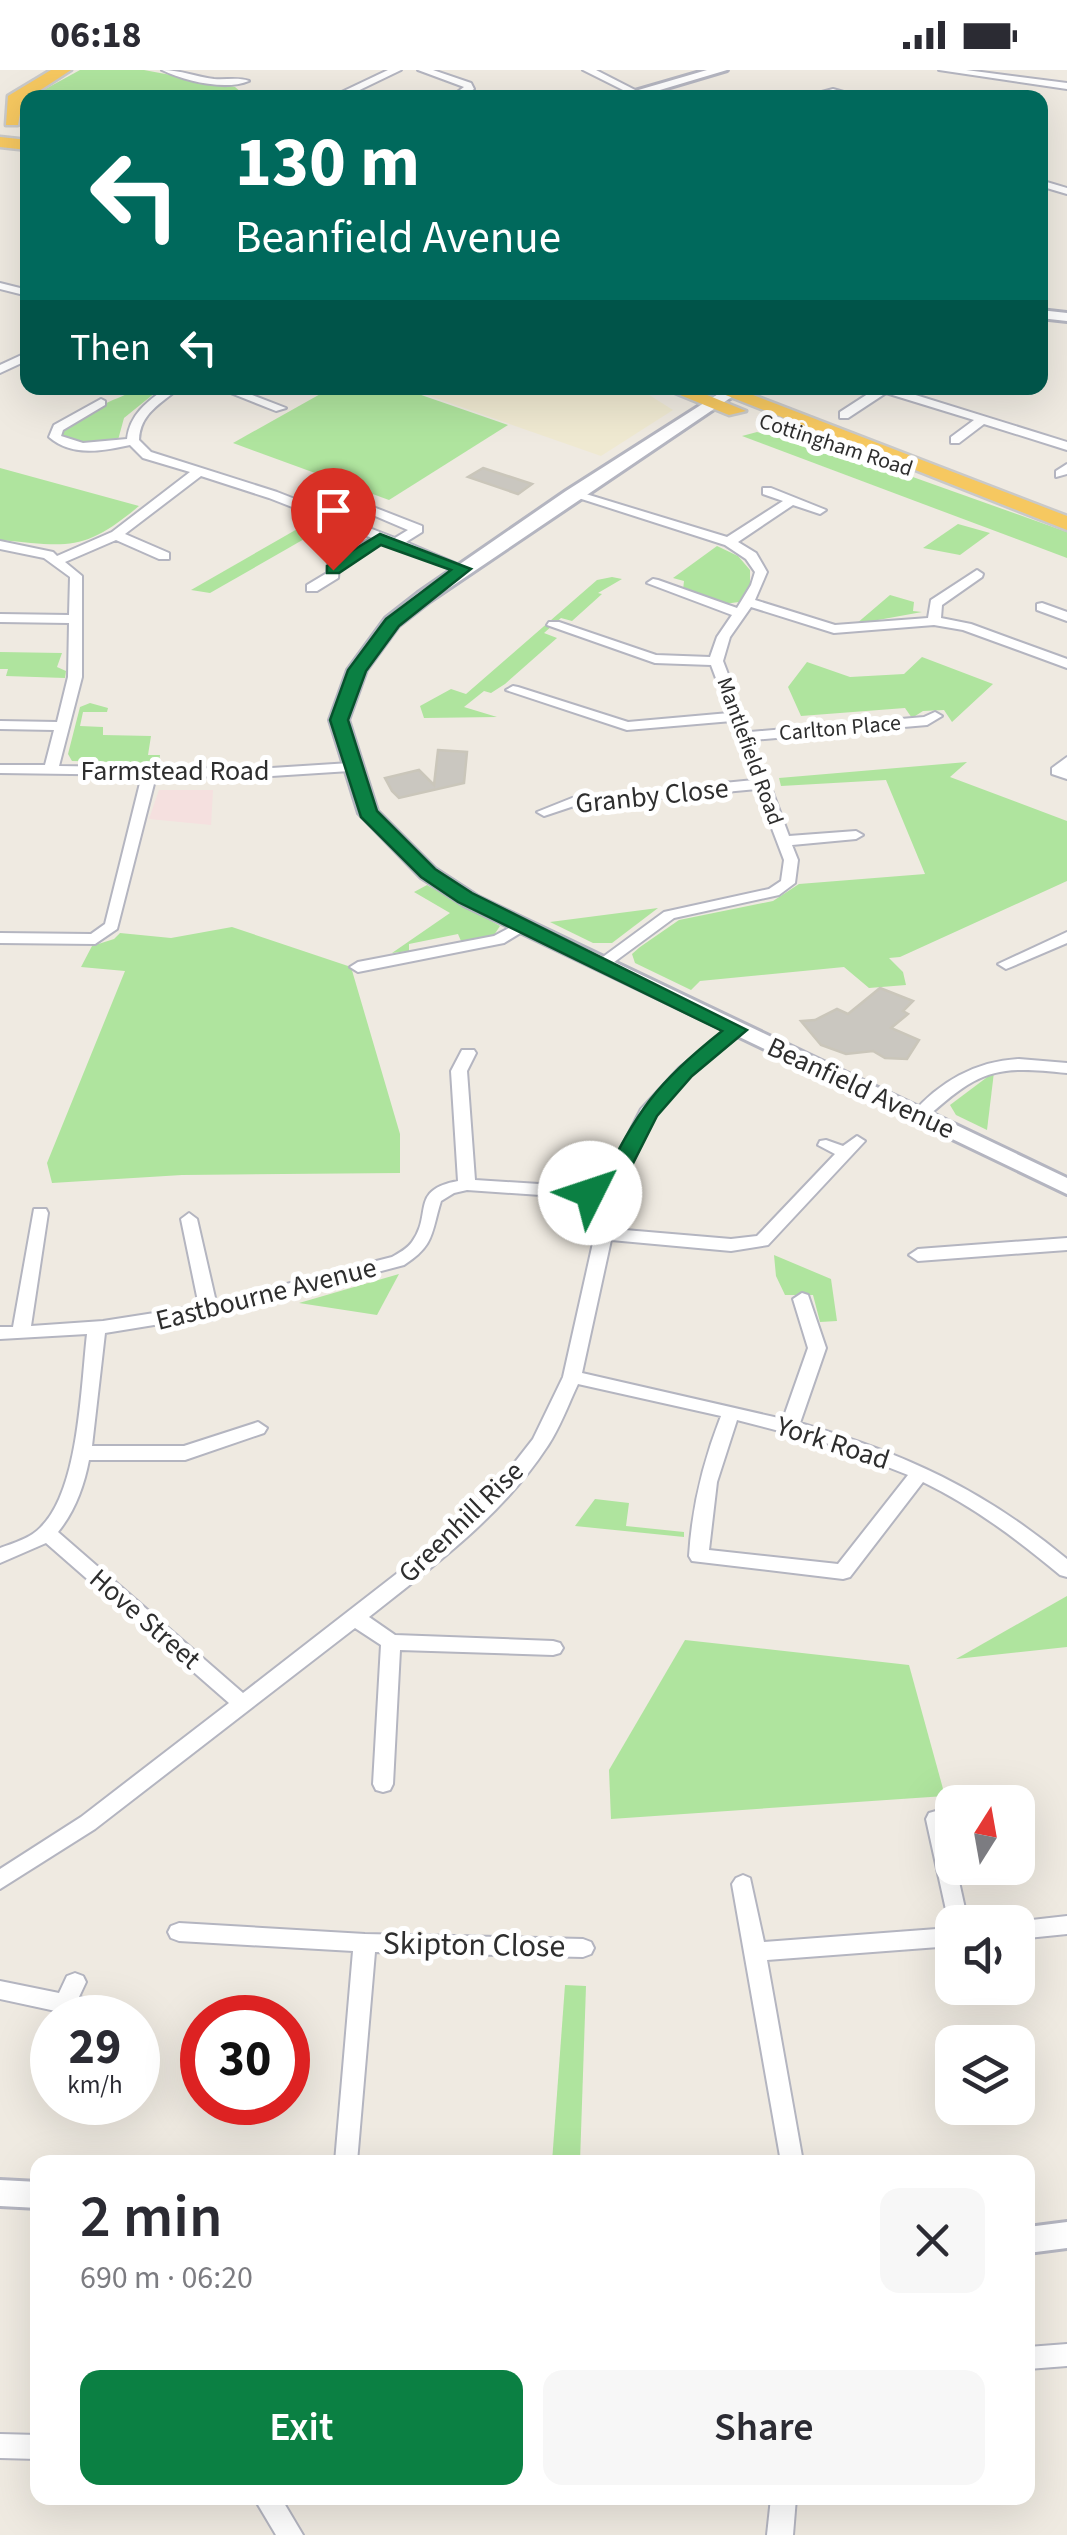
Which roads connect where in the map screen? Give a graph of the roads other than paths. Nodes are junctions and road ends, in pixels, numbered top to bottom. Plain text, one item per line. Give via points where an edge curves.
1 (63, 70) edge
2 (167, 70) edge
3 (396, 70) edge
4 (423, 70) edge
5 (588, 70) edge
6 (721, 70) edge
7 (944, 70) edge
8 (447, 72) edge
9 (246, 81) edge
10 (1006, 81) junction
11 (1067, 86) edge
12 (28, 90) edge
13 (352, 90) edge
14 (468, 90) edge
15 (632, 90) edge
16 (644, 90) edge
17 (1006, 90) edge
18 (20, 97) edge
19 (5, 127) edge
20 (164, 395) edge
21 (244, 395) edge
22 (719, 395) edge
23 (723, 395) edge
24 (874, 395) edge
25 (907, 395) edge
26 (101, 403) dead end
27 (280, 408) dead end
28 (844, 415) dead end
29 (983, 419) junction
30 (955, 440) dead end
31 (133, 441) junction
32 (1067, 446) edge
33 (198, 472) junction
34 (767, 492) dead end
35 (572, 494) junction
36 (346, 500) dead end
37 (792, 500) junction
38 (820, 510) dead end
39 (1067, 524) edge
40 (116, 535) junction
41 (380, 539) junction
42 (729, 542) junction
43 (395, 544) junction
44 (0, 546) edge
45 (164, 556) dead end
46 (58, 560) junction
47 (463, 569) junction
48 (976, 574) dead end
49 (664, 584) dead end
50 (312, 588) dead end
51 (1042, 607) dead end
52 (745, 608) junction
53 (1067, 617) edge
54 (0, 618) edge
55 (76, 619) junction
56 (934, 621) junction
57 (554, 625) dead end
58 (716, 661) junction
59 (1067, 664) edge
60 (513, 690) dead end
61 (736, 716) junction
62 (935, 716) dead end
63 (0, 724) edge
64 (64, 726) junction
65 (743, 736) junction
66 (1067, 761) edge
67 (350, 767) junction
68 (0, 769) edge
69 (51, 770) junction
70 (150, 772) junction
71 (1067, 775) edge
72 (760, 784) junction
73 (544, 812) dead end
74 (856, 836) dead end
75 (784, 841) junction
76 (522, 926) junction
77 (1067, 937) edge
78 (0, 938) edge
79 (1018, 964) dead end
80 (601, 965) junction
81 (358, 967) dead end
82 (736, 1030) junction
83 (468, 1054) dead end
84 (1067, 1068) edge
85 (919, 1115) junction
86 (826, 1145) dead end
87 (466, 1185) junction
88 (1067, 1187) edge
89 (607, 1194) junction
90 (40, 1213) dead end
91 (189, 1219) dead end
92 (604, 1234) junction
93 (1067, 1244) edge
94 (918, 1255) dead end
95 (802, 1298) dead end
96 (210, 1314) junction
97 (96, 1331) junction
98 (0, 1333) edge
99 (21, 1333) junction
100 (572, 1376) junction
101 (732, 1412) junction
102 (790, 1426) junction
103 (258, 1428) dead end
104 (78, 1453) junction
105 (920, 1473) junction
106 (48, 1533) junction
107 (0, 1556) edge
108 (1067, 1570) edge
109 (354, 1618) junction
110 (391, 1642) junction
111 (544, 1654) dead end
112 (243, 1704) junction
113 (383, 1784) dead end
114 (0, 1880) edge
115 (743, 1884) dead end
116 (1067, 1925) edge
117 (1035, 1928) edge
118 (180, 1932) dead end
119 (935, 1938) edge
120 (365, 1943) junction
121 (755, 1952) junction
122 (569, 1954) dead end
123 (0, 1990) edge
124 (73, 1995) edge
125 (347, 2155) edge
126 (791, 2155) edge
127 (0, 2193) edge
128 (30, 2195) edge
129 (1067, 2235) edge
130 (1035, 2239) edge
131 (1067, 2355) edge
132 (1035, 2357) edge
133 (0, 2446) edge
134 (30, 2447) edge
135 (271, 2505) edge
136 (783, 2505) edge
137 (290, 2535) edge
138 (780, 2535) edge

1 - 12 highway
2 - 9 street via 215,82
3 - 13 street
4 - 8 street
5 - 15 street
6 - 16 street
7 - 10 street
8 - 14 street
10 - 11 street
10 - 17 street
18 - 19 highway
20 - 31 street via 140,414
21 - 27 street
22 - 35 street, Beanfield Avenue
23 - 39 highway, Cottingham Road
24 - 28 street
25 - 29 street
26 - 31 street via 58,428 58,440 78,446
29 - 30 street
29 - 32 street
31 - 33 street via 147,455
33 - 40 street
33 - 41 street
34 - 37 street
35 - 42 street
35 - 47 street, Beanfield Avenue
36 - 43 street via 418,529
37 - 38 street
37 - 42 street
40 - 45 street
40 - 46 street
41 - 43 street
41 - 50 street via 333,566 333,575
42 - 52 street, Mantlefield Road via 761,572
43 - 47 street
44 - 46 street
46 - 55 street via 76,576
47 - 67 street, Beanfield Avenue via 392,622 362,660 339,720
48 - 56 street via 936,603
49 - 52 street
51 - 53 street
52 - 56 street via 834,629
52 - 58 street, Mantlefield Road via 717,645
54 - 55 street
55 - 64 street via 75,677
56 - 59 street
57 - 58 street via 655,658
58 - 61 street, Mantlefield Road
60 - 61 street via 627,726
61 - 65 street, Mantlefield Road
62 - 65 street, Carlton Place
63 - 64 street
64 - 69 street
65 - 72 street, Mantlefield Road
66 - 71 street via 1056,771
67 - 70 street, Farmstead Road
67 - 76 street, Beanfield Avenue via 368,813 428,873
68 - 69 street, Farmstead Road
69 - 70 street, Farmstead Road
70 - 78 street via 112,926 96,939
72 - 73 street, Granby Close via 572,802
72 - 75 street, Mantlefield Road
74 - 75 street via 834,832
75 - 80 street, Mantlefield Road via 791,860 788,883 669,916
76 - 80 street, Beanfield Avenue
76 - 81 street via 499,940 380,969
77 - 79 street
80 - 82 street, Beanfield Avenue
82 - 85 street, Beanfield Avenue
82 - 89 street, Greenhill Rise via 647,1113
83 - 87 street via 459,1071
84 - 85 street via 985,1066
85 - 88 street, Beanfield Avenue
86 - 92 street via 851,1147 762,1241 731,1245
87 - 89 street
87 - 96 street, Eastbourne Avenue via 437,1193 418,1247 398,1261
89 - 92 street, Greenhill Rise
90 - 99 street
91 - 96 street
92 - 100 street, Greenhill Rise
93 - 94 street
95 - 102 street via 817,1348
96 - 97 street, Eastbourne Avenue
97 - 99 street, Eastbourne Avenue
97 - 104 street
98 - 99 street, Eastbourne Avenue
100 - 101 street, York Road
100 - 109 street, Greenhill Rise via 541,1442 508,1485
101 - 102 street, York Road
101 - 105 street via 707,1472 698,1556 844,1572
102 - 105 street, York Road
103 - 104 street via 185,1452
104 - 106 street via 64,1511
105 - 108 street, York Road via 999,1513
106 - 107 street
106 - 112 street, Hove Street
109 - 110 street
109 - 112 street, Greenhill Rise
110 - 111 street
110 - 113 street
112 - 114 street, Greenhill Rise via 88,1823
115 - 121 street
116 - 117 street
118 - 120 street, Skipton Close
119 - 121 street
120 - 122 street, Skipton Close
120 - 125 street, Skipton Close
121 - 126 street
123 - 124 street
127 - 128 street
129 - 130 street
131 - 132 street
133 - 134 street
135 - 137 street
136 - 138 street

